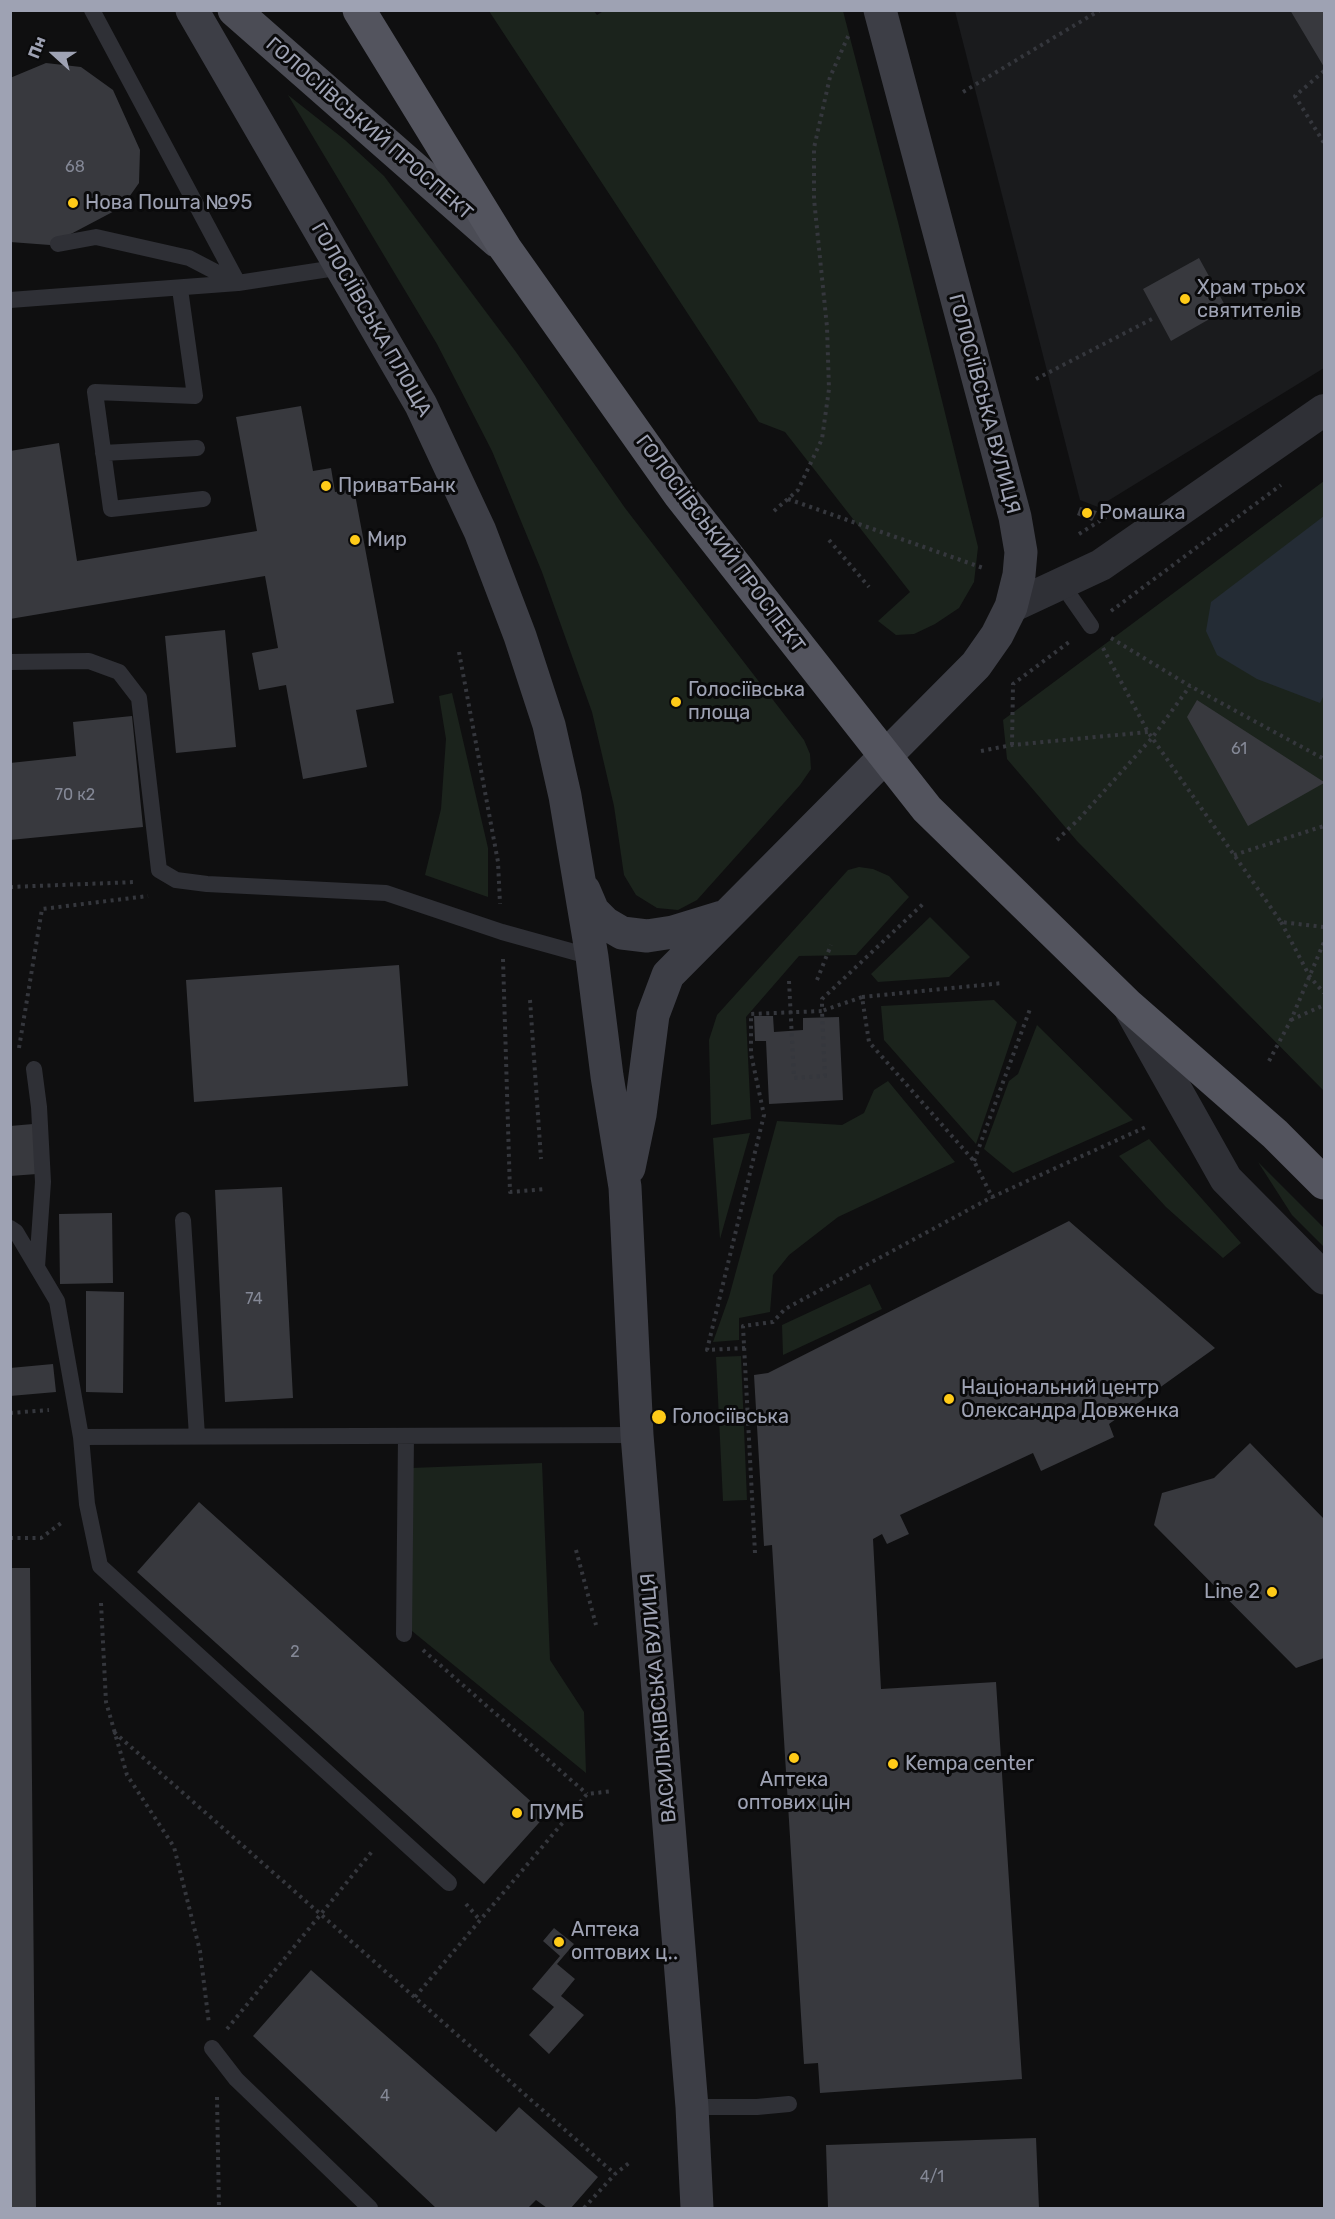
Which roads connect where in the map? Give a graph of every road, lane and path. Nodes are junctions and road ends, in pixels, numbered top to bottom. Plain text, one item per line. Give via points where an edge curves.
1 (92, 10) edge
2 (192, 10) edge
3 (234, 10) edge
4 (359, 10) edge
5 (1100, 10) edge
6 (868, 17) edge
7 (1324, 71) edge
8 (963, 92) dead end
9 (1324, 143) edge
10 (58, 244) dead end
11 (505, 248) junction
12 (342, 267) junction
13 (238, 283) junction
14 (180, 289) junction
15 (10, 300) edge
16 (1152, 319) dead end
17 (1036, 379) dead end
18 (1324, 410) edge
19 (197, 448) dead end
20 (103, 453) junction
21 (1288, 479) dead end
22 (203, 499) dead end
23 (788, 499) junction
24 (774, 511) dead end
25 (829, 540) dead end
26 (987, 569) dead end
27 (1061, 583) junction
28 (869, 587) dead end
29 (1011, 607) junction
30 (1091, 626) junction
31 (10, 662) edge
32 (1190, 686) junction
33 (1148, 732) junction
34 (1152, 738) junction
35 (1012, 745) junction
36 (981, 751) dead end
37 (884, 757) junction
38 (1324, 759) edge
39 (1324, 826) edge
40 (1057, 840) dead end
41 (1234, 855) junction
42 (578, 876) junction
43 (176, 880) junction
44 (140, 882) dead end
45 (10, 887) edge
46 (924, 903) dead end
47 (726, 916) junction
48 (1281, 921) junction
49 (1324, 927) edge
50 (1324, 942) edge
51 (831, 945) dead end
52 (592, 957) junction
53 (1310, 977) junction
54 (817, 980) dead end
55 (789, 981) dead end
56 (1003, 983) dead end
57 (1324, 993) edge
58 (862, 997) junction
59 (530, 1000) dead end
60 (1324, 1005) edge
61 (1129, 1006) junction
62 (1030, 1009) dead end
63 (822, 1011) junction
64 (791, 1012) junction
65 (1291, 1020) junction
66 (17, 1056) dead end
67 (1269, 1061) dead end
68 (34, 1069) dead end
69 (1148, 1126) dead end
70 (541, 1159) dead end
71 (974, 1161) junction
72 (1324, 1184) edge
73 (625, 1187) junction
74 (992, 1197) junction
75 (183, 1220) dead end
76 (10, 1228) edge
77 (37, 1267) junction
78 (1324, 1278) edge
79 (745, 1348) junction
80 (75, 1408) junction
81 (10, 1413) edge
82 (637, 1435) junction
83 (197, 1436) junction
84 (406, 1436) junction
85 (81, 1437) junction
86 (10, 1538) edge
87 (41, 1538) dead end
88 (576, 1550) dead end
89 (755, 1553) dead end
90 (100, 1566) junction
91 (596, 1625) dead end
92 (404, 1634) joint
93 (114, 1732) junction
94 (613, 1791) dead end
95 (587, 1794) junction
96 (390, 1830) junction
97 (449, 1883) dead end
98 (321, 1914) junction
99 (415, 1997) junction
100 (212, 2048) junction
101 (789, 2104) dead end
102 (692, 2107) junction
103 (629, 2163) dead end
104 (615, 2174) junction
105 (219, 2208) edge
106 (370, 2208) edge
107 (584, 2208) edge
108 (697, 2208) edge

1 - 13 lane
2 - 12 main road, ГОЛОСІЇВСЬКА ПЛОЩА
3 - 11 main road, ГОЛОСІЇВСЬКИЙ ПРОСПЕКТ
4 - 11 highway, ГОЛОСІЇВСЬКИЙ ПРОСПЕКТ
5 - 8 path
6 - 23 path via 841,48 830,77 814,148 814,199 829,389 822,439 798,490
6 - 29 main road, ГОЛОСІЇВСЬКА ВУЛИЦЯ via 1015,517 1021,552
7 - 9 path via 1295,96
10 - 13 lane via 96,237 189,258
11 - 37 highway, ГОЛОСІЇВСЬКИЙ ПРОСПЕКТ via 679,494
12 - 13 lane
12 - 42 main road, ГОЛОСІЇВСЬКА ПЛОЩА via 421,405 480,531 549,725
13 - 14 lane
14 - 15 lane
14 - 20 lane via 195,396 94,392
16 - 17 path
18 - 27 street via 1101,565
19 - 20 lane
20 - 22 lane via 111,509
21 - 30 path
23 - 24 path
23 - 26 path
25 - 28 path
27 - 29 street
27 - 30 lane
29 - 37 main road, ГОЛОСІЇВСЬКА ВУЛИЦЯ via 976,665
30 - 32 path
30 - 33 path
30 - 35 path via 1013,684
31 - 43 lane via 89,661 119,672 139,698 159,870
32 - 34 path
32 - 38 path
33 - 34 path
33 - 35 path
34 - 40 path
34 - 41 path
35 - 36 path
37 - 47 main road
37 - 61 highway, ГОЛОСІЇВСЬКИЙ ПРОСПЕКТ via 927,809
39 - 41 path
41 - 48 path
42 - 47 main road via 593,911 622,933 647,936 673,932
42 - 52 main road, ГОЛОСІЇВСЬКА ПЛОЩА
43 - 52 lane via 386,893
43 - 66 path via 163,894 42,909
44 - 45 path
46 - 63 path via 822,999
47 - 73 main road via 668,975 653,1015 640,1115
48 - 49 path
48 - 53 path
50 - 53 path
51 - 54 path
52 - 73 main road, ГОЛОСІЇВСЬКА ПЛОЩА
53 - 57 path
53 - 65 path
55 - 64 path
56 - 58 path
58 - 63 path
58 - 71 path via 869,1042
59 - 70 path
60 - 65 path
61 - 72 highway, ГОЛОСІЇВСЬКИЙ ПРОСПЕКТ via 1275,1134
61 - 78 street, ГОЛОСІЇВСЬКИЙ ПРОСПЕКТ via 1226,1179
62 - 71 path
63 - 64 path
63 - 64 path via 825,1076 794,1078
64 - 79 path via 751,1014 751,1054 764,1115 707,1350
65 - 67 path
68 - 77 lane via 43,1182
69 - 74 path
71 - 74 path
73 - 82 main road, ВАСИЛЬКІВСЬКА ВУЛИЦЯ
74 - 79 path via 785,1308 773,1322 743,1326
75 - 83 lane
76 - 77 lane
77 - 80 lane via 57,1301
79 - 89 path
80 - 81 path
80 - 85 lane
82 - 84 lane
82 - 102 main road, ВАСИЛЬКІВСЬКА ВУЛИЦЯ
83 - 84 lane
83 - 85 lane
84 - 92 lane
85 - 90 lane via 87,1504
86 - 87 path
88 - 91 path
90 - 93 path via 106,1702
90 - 96 lane
92 - 95 path
93 - 98 path
93 - 100 path via 127,1775 174,1847 200,1951
94 - 95 path
95 - 99 path
96 - 97 lane
96 - 98 path
98 - 99 path
98 - 100 path
99 - 104 path
100 - 105 path via 218,2102
100 - 106 lane via 236,2079
101 - 102 lane
102 - 108 main road, ВАСИЛЬКІВСЬКА ВУЛИЦЯ
103 - 104 path
104 - 107 path

